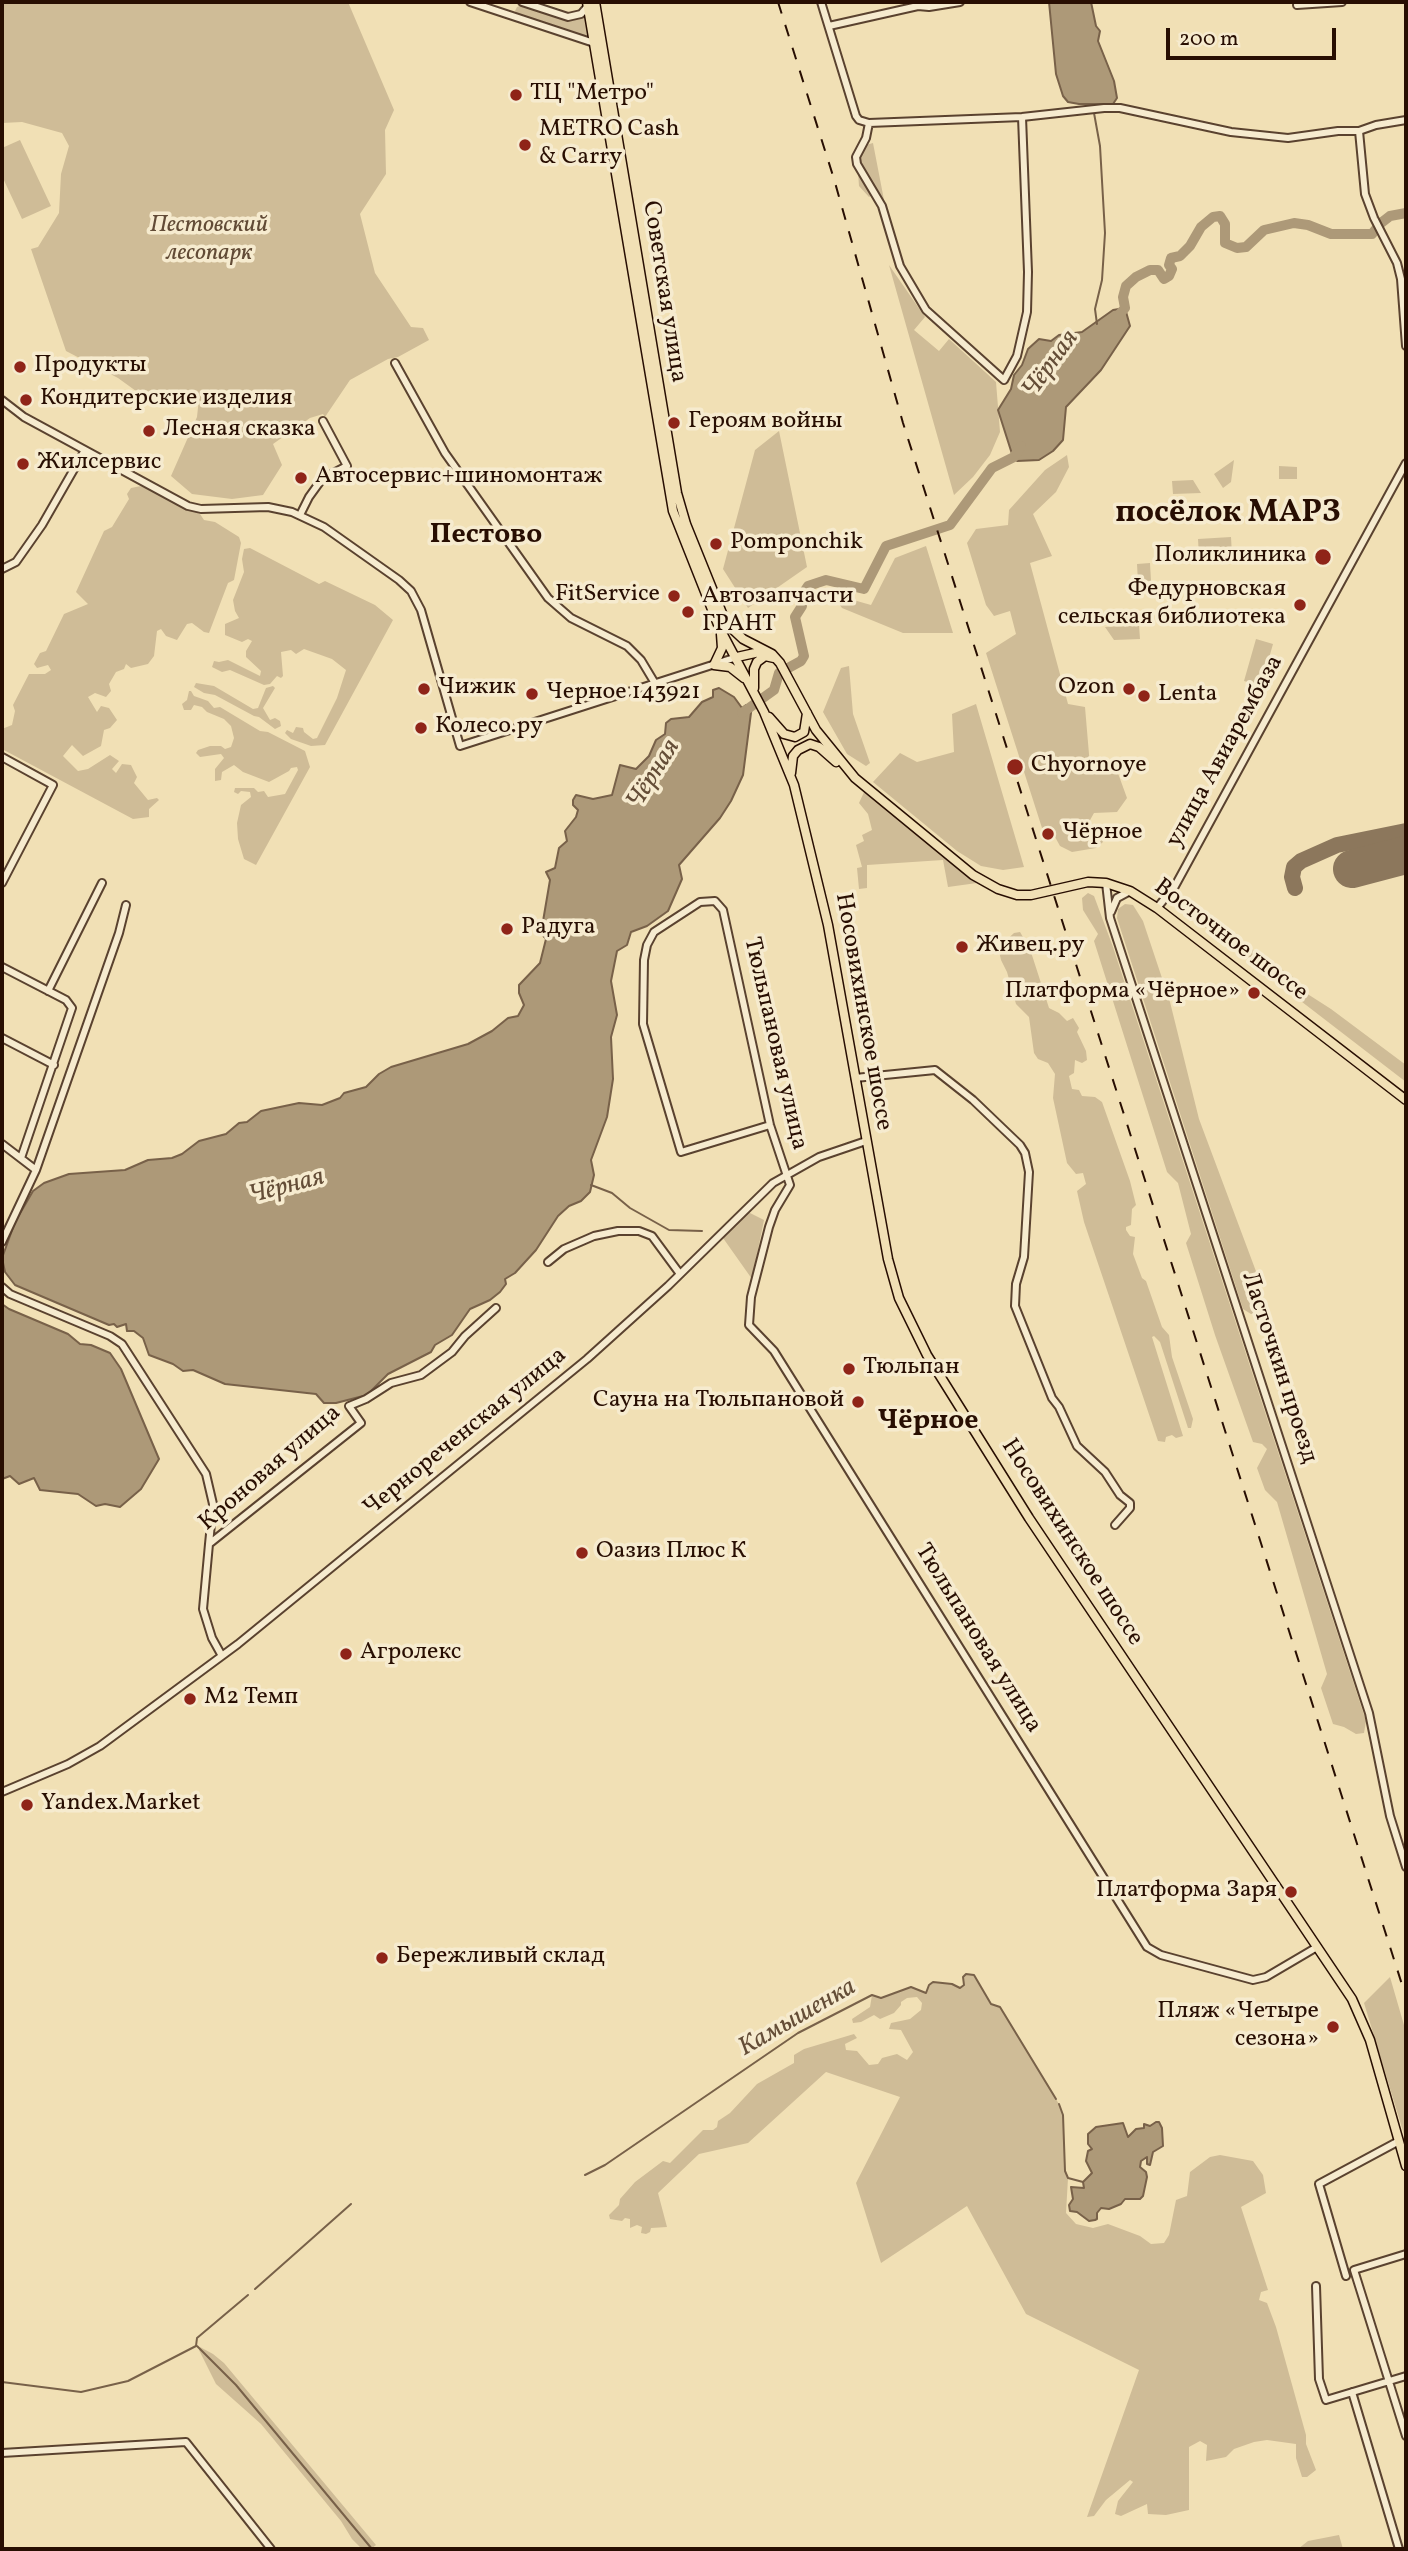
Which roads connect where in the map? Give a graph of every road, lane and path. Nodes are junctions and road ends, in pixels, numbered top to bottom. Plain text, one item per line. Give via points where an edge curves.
1 (470, 2) edge
2 (522, 2) edge
3 (821, 2) edge
4 (960, 2) edge
5 (1342, 2) edge
6 (590, 3) edge
7 (918, 4) edge
8 (1297, 5) dead end
9 (829, 26) junction
10 (594, 43) junction
11 (1022, 117) junction
12 (1406, 120) edge
13 (869, 123) junction
14 (1359, 131) junction
15 (1406, 346) edge
16 (394, 363) dead end
17 (2, 400) edge
18 (323, 421) dead end
19 (85, 450) junction
20 (1406, 463) edge
21 (300, 515) junction
22 (2, 569) edge
23 (723, 626) junction
24 (766, 651) junction
25 (737, 657) junction
26 (781, 664) junction
27 (714, 665) junction
28 (656, 685) junction
29 (754, 691) junction
30 (764, 712) junction
31 (807, 713) junction
32 (2, 757) edge
33 (791, 776) junction
34 (855, 778) junction
35 (2, 883) edge
36 (103, 883) dead end
37 (1106, 883) junction
38 (1130, 891) junction
39 (126, 905) dead end
40 (1157, 908) junction
41 (1110, 918) junction
42 (2, 967) edge
43 (48, 991) junction
44 (2, 1038) edge
45 (54, 1065) junction
46 (855, 1078) junction
47 (1406, 1100) edge
48 (770, 1125) junction
49 (866, 1142) junction
50 (2, 1144) edge
51 (21, 1158) junction
52 (802, 1166) junction
53 (36, 1170) junction
54 (786, 1175) junction
55 (790, 1185) junction
56 (2, 1242) edge
57 (548, 1262) dead end
58 (680, 1274) junction
59 (2, 1287) edge
60 (496, 1308) dead end
61 (1115, 1525) dead end
62 (209, 1545) junction
63 (222, 1656) junction
64 (2, 1792) edge
65 (1406, 1867) edge
66 (1317, 1947) junction
67 (1399, 2141) junction
68 (1406, 2166) edge
69 (1406, 2254) edge
70 (1346, 2276) dead end
71 (1316, 2286) dead end
72 (1406, 2376) edge
73 (1389, 2381) junction
74 (1352, 2392) junction
75 (1406, 2436) edge
76 (2, 2452) edge
77 (271, 2549) edge
78 (1399, 2549) edge

1 - 10 street
2 - 6 street via 568,17 581,14
3 - 9 street
4 - 7 street via 929,7
5 - 8 street
6 - 10 main road, Советская улица
6 - 23 main road, Советская улица via 677,494
7 - 9 street
9 - 13 street via 856,116
10 - 23 main road, Советская улица via 669,494 678,527
11 - 13 street
11 - 13 street via 1027,312 1017,356 1004,380 926,310 900,266 882,206 857,164
11 - 14 street via 1120,108 1280,138
12 - 14 street
14 - 15 street via 1365,194 1400,271
16 - 28 street via 445,453 548,598 571,618 627,646
17 - 19 street
18 - 21 street via 346,466 322,479
19 - 21 street via 188,506 268,507
19 - 22 street via 43,525 16,562
20 - 40 street, улица Авиарембаза via 1182,874
21 - 28 street via 324,527 411,591 421,610 460,746
23 - 24 main road, Восточное шоссе
23 - 25 main road, Советская улица
23 - 27 main road via 722,648
24 - 25 main road
24 - 26 main road, Восточное шоссе
25 - 27 street
25 - 29 main road, Носовихинское шоссе
26 - 29 main road via 768,656 759,660
26 - 31 main road, Восточное шоссе
27 - 28 street
27 - 29 main road via 736,670
29 - 30 main road, Носовихинское шоссе
30 - 31 main road via 781,731 795,737 804,732
30 - 33 main road, Носовихинское шоссе
31 - 34 main road, Восточное шоссе
32 - 35 street via 53,785
33 - 34 main road via 793,756 810,744
33 - 46 main road, Носовихинское шоссе via 826,912
34 - 37 main road, Восточное шоссе via 973,875 1004,892 1023,896 1081,883
36 - 43 street
37 - 38 main road, Восточное шоссе
37 - 41 street, Ласточкин проезд
38 - 40 main road, Восточное шоссе
38 - 41 street via 1117,898
39 - 53 street
40 - 47 main road, Восточное шоссе
41 - 65 street, Ласточкин проезд via 1369,1713 1390,1816
42 - 43 street
43 - 45 street via 72,1008
44 - 45 street
45 - 51 street
46 - 49 main road, Носовихинское шоссе
46 - 61 street via 935,1070 974,1100 1025,1153 1029,1172 1024,1256 1015,1306 1077,1446 1130,1503
48 - 48 street, Тюльпановая улица via 723,910 715,901 705,901 654,932 647,945 643,1024 681,1152
48 - 54 street, Тюльпановая улица
49 - 52 street, Чернореченская улица
49 - 66 main road, Носовихинское шоссе via 892,1275 918,1338 1037,1529
50 - 51 street
51 - 53 street
52 - 54 street, Чернореченская улица
52 - 55 street, Тюльпановая улица
53 - 56 street
54 - 55 street, Тюльпановая улица
54 - 58 street, Чернореченская улица
55 - 66 street, Тюльпановая улица via 769,1227 751,1297 749,1325 774,1351 1147,1947 1253,1980
57 - 58 street via 594,1236 639,1231 652,1236
58 - 63 street, Чернореченская улица via 587,1359
59 - 62 street via 122,1344 206,1474 213,1504
60 - 62 street, Кроновая улица via 452,1352 421,1375 391,1383 349,1406 361,1423
62 - 63 street, Кроновая улица via 203,1609
63 - 64 street, Чернореченская улица via 84,1756
66 - 67 main road, Носовихинское шоссе via 1352,1999 1367,2032
67 - 68 main road, Носовихинское шоссе
67 - 70 street via 1319,2184
69 - 73 street via 1354,2270
71 - 74 street via 1320,2379 1326,2400
72 - 73 street
73 - 74 street
73 - 75 street
74 - 78 street
76 - 77 street via 186,2442

